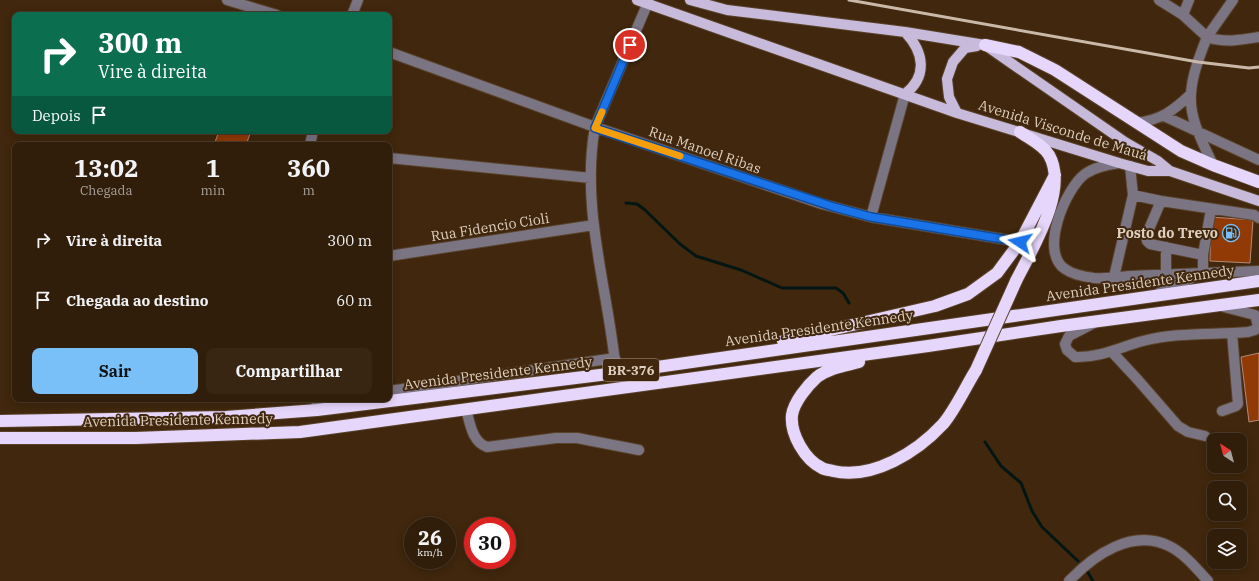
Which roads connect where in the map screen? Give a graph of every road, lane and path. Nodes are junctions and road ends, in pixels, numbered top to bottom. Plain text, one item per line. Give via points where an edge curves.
1 (227, 0) edge
2 (358, 0) edge
3 (637, 0) edge
4 (690, 0) edge
5 (1159, 0) edge
6 (1189, 0) edge
7 (1233, 0) edge
8 (648, 2) edge
9 (267, 12) edge
10 (353, 12) edge
11 (1182, 15) junction
12 (905, 32) junction
13 (1206, 37) junction
14 (1259, 37) edge
15 (985, 45) junction
16 (392, 53) edge
17 (905, 94) junction
18 (1191, 94) junction
19 (957, 113) junction
20 (1164, 116) junction
21 (1136, 123) junction
22 (595, 128) junction
23 (1020, 132) junction
24 (1198, 132) junction
25 (392, 158) edge
26 (1259, 160) edge
27 (1119, 163) junction
28 (1213, 165) junction
29 (1130, 166) junction
30 (1170, 171) junction
31 (1055, 175) junction
32 (591, 178) junction
33 (1259, 182) edge
34 (1133, 194) junction
35 (1161, 201) junction
36 (1259, 201) edge
37 (1211, 209) junction
38 (871, 217) junction
39 (1259, 218) edge
40 (594, 225) junction
41 (1020, 242) junction
42 (1166, 248) junction
43 (1203, 255) junction
44 (392, 256) edge
45 (1259, 271) edge
46 (1203, 273) junction
47 (1166, 274) junction
48 (1114, 277) junction
49 (1259, 281) edge
50 (1152, 296) junction
51 (1259, 300) edge
52 (1212, 306) junction
53 (1096, 322) junction
54 (1232, 333) junction
55 (928, 346) junction
56 (1112, 352) junction
57 (615, 358) junction
58 (670, 364) junction
59 (616, 372) junction
60 (392, 391) edge
61 (392, 401) edge
62 (349, 402) edge
63 (316, 403) edge
64 (466, 409) junction
65 (1222, 411) dead end
66 (0, 421) edge
67 (1205, 436) dead end
68 (0, 438) edge
69 (639, 450) dead end
70 (1069, 581) edge
71 (1208, 581) edge

1 - 9 street
2 - 10 street
3 - 8 main road, Avenida Visconde de Mauá
4 - 12 main road, Avenida Visconde de Mauá via 727,10
5 - 11 street
6 - 11 street
7 - 13 street
8 - 17 main road, Avenida Visconde de Mauá
8 - 22 street
11 - 13 street
12 - 15 main road, Avenida Visconde de Mauá
12 - 17 main road via 917,47 921,66 914,88
13 - 14 street via 1231,41
13 - 18 street
15 - 19 main road via 965,48 953,62 947,79 949,97
15 - 21 highway via 1019,52 1055,70
15 - 30 main road, Avenida Visconde de Mauá
16 - 22 street, Rua Manoel Ribas
17 - 19 main road, Avenida Visconde de Mauá
17 - 38 street
18 - 20 street
18 - 24 street
19 - 23 main road, Avenida Visconde de Mauá
20 - 21 street
20 - 24 street
21 - 28 highway via 1181,152
22 - 32 street via 591,150
22 - 38 street, Rua Manoel Ribas via 822,204
23 - 27 main road, Avenida Visconde de Mauá
23 - 31 highway via 1044,149
24 - 26 street
24 - 28 street
25 - 32 street
27 - 29 main road, Avenida Visconde de Mauá
27 - 48 street via 1092,170 1076,183 1062,207 1055,233 1057,256 1066,270 1094,278
28 - 33 highway
29 - 30 main road, Avenida Visconde de Mauá via 1148,171
29 - 34 street
30 - 36 main road
31 - 41 highway
31 - 55 highway, bridge via 1054,192 1038,236 976,370 944,423 925,441 899,458 870,471 842,473 822,469 806,455 796,437 792,415 801,395 817,377 832,368
32 - 40 street
34 - 35 street
34 - 48 street
35 - 37 street
35 - 42 street via 1146,236 1150,244
37 - 39 street via 1254,215
37 - 43 street
38 - 41 street, Rua Manoel Ribas
40 - 44 street, Rua Fidencio Cioli
40 - 57 street
41 - 58 highway via 997,273 968,294 935,306 756,348
42 - 43 street
42 - 47 street
43 - 46 street
45 - 46 street
46 - 47 street
46 - 50 street
47 - 48 street
49 - 50 highway, Avenida Presidente Kennedy / BR-376
50 - 58 highway, Avenida Presidente Kennedy / BR-376
51 - 52 highway, Avenida Presidente Kennedy / BR-376
52 - 53 highway, Avenida Presidente Kennedy / BR-376
52 - 54 street via 1255,315 1258,326 1254,330
53 - 55 highway, Avenida Presidente Kennedy / BR-376
53 - 56 street via 1069,336 1065,344 1067,350 1075,357 1083,358
54 - 56 street via 1144,341
54 - 65 street via 1238,404
55 - 64 highway, Avenida Presidente Kennedy / BR-376
56 - 67 street via 1178,426 1188,432
57 - 59 street
57 - 60 street
58 - 59 highway, Avenida Presidente Kennedy / BR-376
59 - 61 highway, Avenida Presidente Kennedy / BR-376 via 414,400
62 - 63 highway, Avenida Presidente Kennedy / BR-376
63 - 66 highway, Avenida Presidente Kennedy / BR-376 via 226,417
64 - 68 highway, Avenida Presidente Kennedy / BR-376 via 300,432 136,438
64 - 69 street via 475,438 487,447 556,438 577,438
70 - 71 street via 1085,564 1105,550 1136,541 1154,540 1170,546

